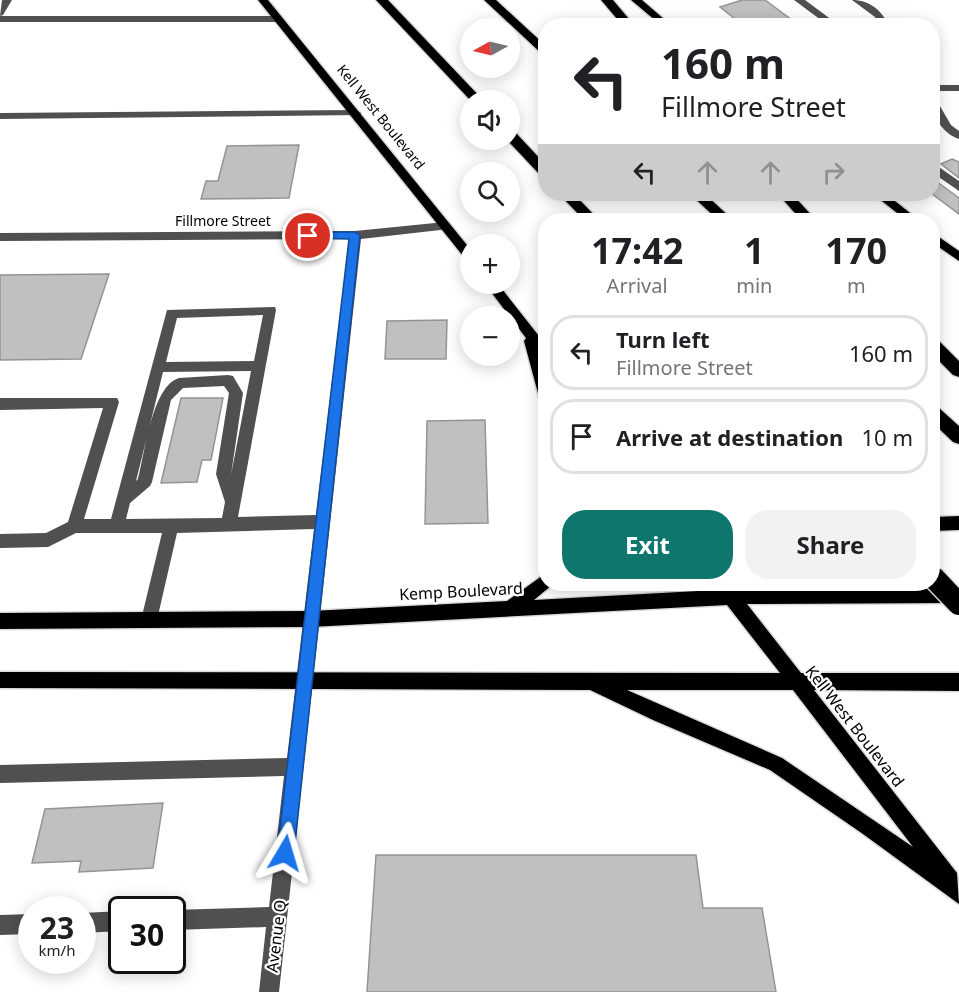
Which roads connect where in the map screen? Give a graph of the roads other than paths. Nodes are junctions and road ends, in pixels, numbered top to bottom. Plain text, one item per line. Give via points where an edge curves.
1 (7, 0) edge
2 (263, 0) edge
3 (382, 0) edge
4 (490, 0) edge
5 (607, 0) edge
6 (636, 0) edge
7 (799, 0) edge
8 (857, 0) edge
9 (0, 13) edge
10 (623, 18) edge
11 (658, 18) edge
12 (825, 18) edge
13 (880, 18) edge
14 (0, 19) edge
15 (277, 19) junction
16 (538, 45) edge
17 (940, 88) edge
18 (959, 88) edge
19 (468, 90) edge
20 (356, 113) junction
21 (0, 116) edge
22 (940, 116) edge
23 (940, 128) edge
24 (947, 128) junction
25 (959, 136) edge
26 (520, 145) edge
27 (538, 164) edge
28 (940, 172) edge
29 (959, 187) edge
30 (573, 201) edge
31 (705, 201) edge
32 (791, 201) edge
33 (888, 201) edge
34 (585, 213) edge
35 (718, 213) edge
36 (803, 213) edge
37 (904, 213) edge
38 (445, 226) junction
39 (355, 235) junction
40 (0, 237) edge
41 (940, 242) edge
42 (460, 244) edge
43 (959, 257) edge
44 (499, 294) edge
45 (528, 332) junction
46 (538, 345) edge
47 (940, 352) edge
48 (259, 366) junction
49 (158, 367) junction
50 (538, 368) edge
51 (959, 371) edge
52 (0, 404) edge
53 (940, 419) edge
54 (958, 436) edge
55 (125, 498) junction
56 (232, 500) junction
57 (323, 522) junction
58 (229, 523) junction
59 (940, 524) edge
60 (959, 524) edge
61 (117, 525) junction
62 (74, 526) junction
63 (171, 526) junction
64 (0, 541) edge
65 (940, 584) edge
66 (538, 586) edge
67 (726, 591) edge
68 (959, 595) edge
69 (731, 597) junction
70 (959, 604) edge
71 (511, 608) junction
72 (312, 618) junction
73 (149, 620) junction
74 (0, 621) edge
75 (305, 679) junction
76 (0, 680) edge
77 (590, 682) junction
78 (959, 682) edge
79 (797, 683) junction
80 (295, 767) junction
81 (0, 774) edge
82 (959, 893) edge
83 (278, 917) junction
84 (186, 920) edge
85 (18, 924) edge
86 (0, 925) edge
87 (269, 992) edge

1 - 9 street
2 - 15 main road, Kell West Boulevard
3 - 19 highway
4 - 16 highway
5 - 10 highway
6 - 11 main road
7 - 12 street
8 - 13 street
14 - 15 street
15 - 20 main road, Kell West Boulevard
17 - 18 street
20 - 21 street
20 - 38 main road, Kell West Boulevard
22 - 24 street
23 - 24 street
24 - 25 street
26 - 27 highway
28 - 29 street
30 - 34 highway
31 - 35 highway
32 - 36 highway
33 - 37 main road
38 - 39 street, Fillmore Street
38 - 42 main road, Kell West Boulevard
39 - 40 street, Fillmore Street
39 - 57 street, Avenue Q
41 - 43 main road
44 - 45 main road
45 - 46 main road
45 - 50 main road
47 - 51 highway
48 - 49 street
48 - 49 street via 270,310 172,313
48 - 56 street
49 - 55 street
52 - 62 street via 112,402
53 - 54 highway
55 - 56 street via 145,482 165,398 179,383 228,380 236,393 223,474
55 - 61 street
56 - 58 street
57 - 58 street
57 - 72 street, Avenue Q
58 - 63 street
59 - 60 main road
61 - 62 street
61 - 63 street
62 - 64 street via 48,540
63 - 73 street
65 - 70 highway, bridge
66 - 71 main road
67 - 69 main road, Kell West Boulevard
68 - 69 main road, Kemp Boulevard
69 - 71 main road, Kemp Boulevard
69 - 79 main road, Kell West Boulevard
71 - 72 main road, Kemp Boulevard
72 - 73 main road, Kemp Boulevard
72 - 75 street, Avenue Q
73 - 74 main road, Kemp Boulevard
75 - 76 main road
75 - 77 main road
75 - 80 street, Avenue Q
77 - 79 main road
77 - 82 main road via 776,764
78 - 79 main road
79 - 82 main road, Kell West Boulevard
80 - 81 street
80 - 83 street, Avenue Q
83 - 84 street
83 - 87 street, Avenue Q
85 - 86 street

